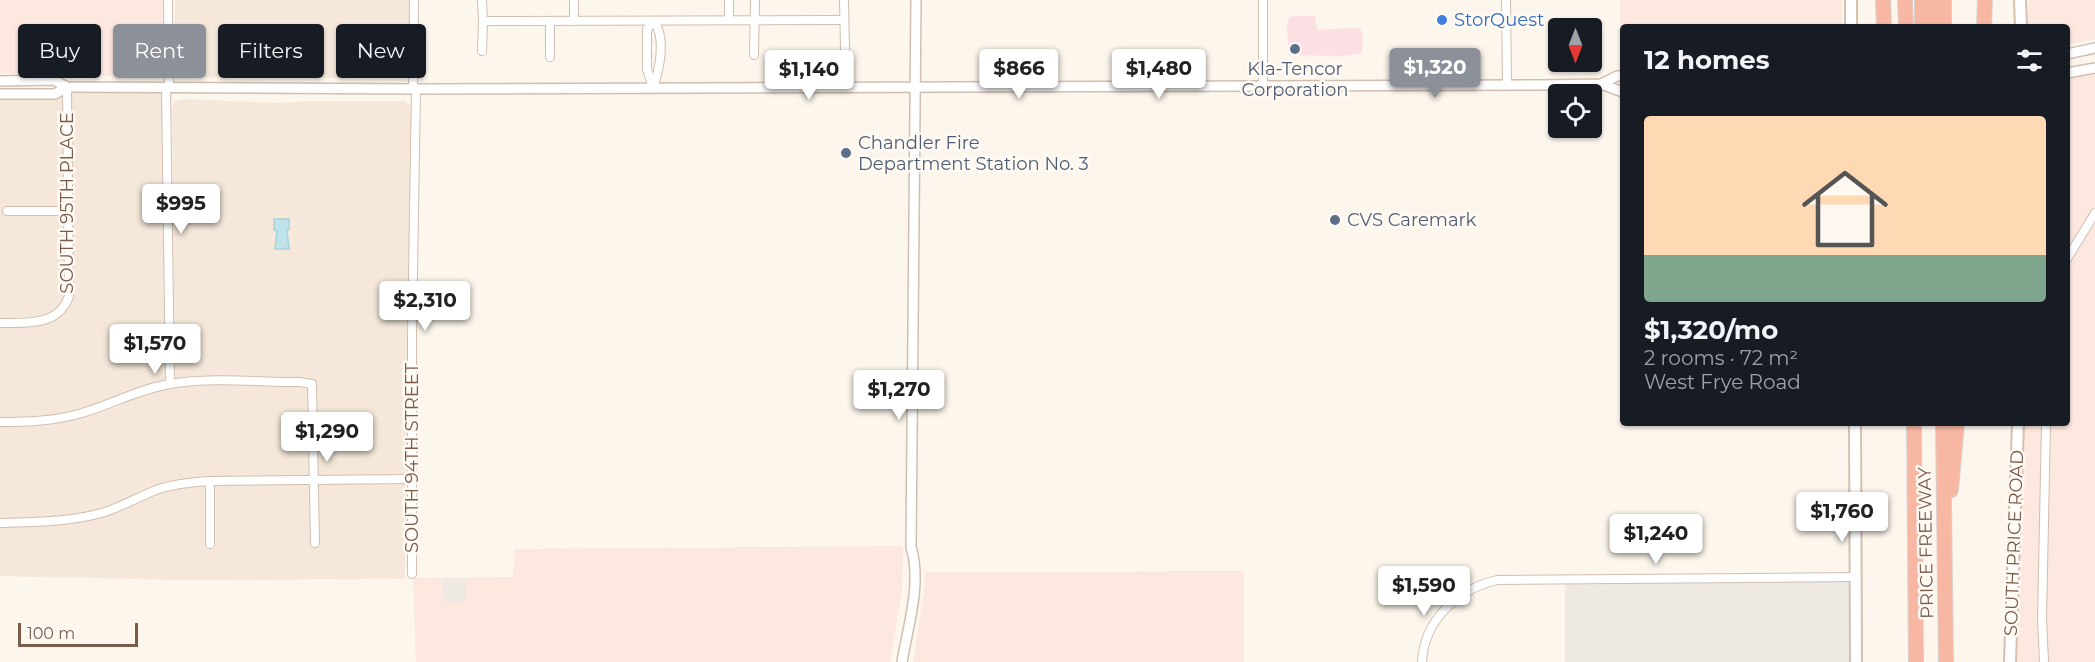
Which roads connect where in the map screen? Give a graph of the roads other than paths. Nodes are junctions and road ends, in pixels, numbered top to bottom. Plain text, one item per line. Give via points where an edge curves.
1 (168, 0) edge
2 (414, 0) edge
3 (482, 0) edge
4 (574, 0) edge
5 (729, 0) edge
6 (755, 0) edge
7 (844, 0) edge
8 (916, 0) edge
9 (1263, 0) edge
10 (1506, 0) edge
11 (1851, 0) edge
12 (1883, 0) edge
13 (1905, 0) edge
14 (1913, 0) edge
15 (1922, 0) edge
16 (1934, 0) edge
17 (1944, 0) edge
18 (1985, 0) edge
19 (2020, 0) edge
20 (729, 20) junction
21 (755, 20) junction
22 (844, 20) junction
23 (483, 21) junction
24 (550, 21) junction
25 (574, 21) junction
26 (654, 21) junction
27 (1851, 24) edge
28 (1884, 24) edge
29 (1906, 24) edge
30 (1913, 24) edge
31 (1922, 24) edge
32 (1935, 24) edge
33 (1944, 24) edge
34 (1984, 24) edge
35 (2021, 24) edge
36 (845, 48) dead end
37 (2095, 48) edge
38 (482, 51) dead end
39 (2070, 53) edge
40 (754, 55) dead end
41 (550, 57) dead end
42 (2095, 69) edge
43 (2070, 73) edge
44 (1620, 76) edge
45 (0, 81) edge
46 (1601, 84) edge
47 (1602, 84) edge
48 (1507, 85) junction
49 (1548, 85) edge
50 (1263, 86) junction
51 (67, 87) junction
52 (167, 87) junction
53 (915, 87) junction
54 (653, 88) junction
55 (415, 89) junction
56 (1620, 91) edge
57 (0, 94) edge
58 (7, 211) dead end
59 (68, 211) junction
60 (2095, 213) edge
61 (2070, 254) edge
62 (0, 323) edge
63 (170, 384) junction
64 (0, 422) edge
65 (1855, 426) edge
66 (1912, 426) edge
67 (1943, 426) edge
68 (1957, 426) edge
69 (2018, 426) edge
70 (2046, 426) edge
71 (412, 479) junction
72 (315, 480) junction
73 (210, 481) junction
74 (0, 523) edge
75 (315, 543) dead end
76 (210, 544) dead end
77 (1944, 545) junction
78 (412, 574) dead end
79 (1856, 577) junction
80 (902, 662) edge
81 (1422, 662) edge
82 (1856, 662) edge
83 (1916, 662) edge
84 (1946, 662) edge
85 (2010, 662) edge
86 (2044, 662) edge

1 - 52 street
2 - 55 street, SOUTH 94TH STREET
3 - 23 street
4 - 25 street
5 - 20 street
6 - 21 street
7 - 22 street
8 - 53 street
9 - 50 street
10 - 48 street
11 - 27 main road
12 - 28 highway
13 - 29 highway
14 - 30 highway
15 - 31 highway
16 - 32 highway
17 - 33 highway
18 - 34 highway
19 - 35 main road
20 - 21 street
20 - 26 street
21 - 22 street
21 - 40 street
22 - 36 street
23 - 24 street
23 - 38 street
24 - 25 street
24 - 41 street
25 - 26 street
26 - 54 street via 659,29 660,69
26 - 54 street via 647,28 647,69
37 - 39 street
42 - 43 street
44 - 46 street
45 - 51 street via 54,80
47 - 56 street
48 - 49 street
48 - 50 street
50 - 53 street
51 - 52 street
51 - 57 street via 55,94
51 - 59 street, SOUTH 95TH PLACE
52 - 55 street
52 - 63 street
53 - 54 street
53 - 80 street via 911,547 914,590
54 - 55 street
55 - 71 street, SOUTH 94TH STREET
58 - 59 street
59 - 62 street, SOUTH 95TH PLACE via 69,296 65,308 41,321
60 - 61 street
63 - 64 street via 128,394 82,413 41,422
63 - 72 street via 312,384
65 - 79 main road
66 - 83 highway, PRICE FREEWAY
67 - 77 highway, PRICE FREEWAY
68 - 77 highway
69 - 85 main road, SOUTH PRICE ROAD
70 - 86 street
71 - 72 street
71 - 78 street, SOUTH 94TH STREET
72 - 73 street
72 - 75 street
73 - 74 street via 158,489 106,512 74,519
73 - 76 street
77 - 84 highway, PRICE FREEWAY
79 - 81 street via 1497,580 1464,592 1452,602 1428,636
79 - 82 main road

